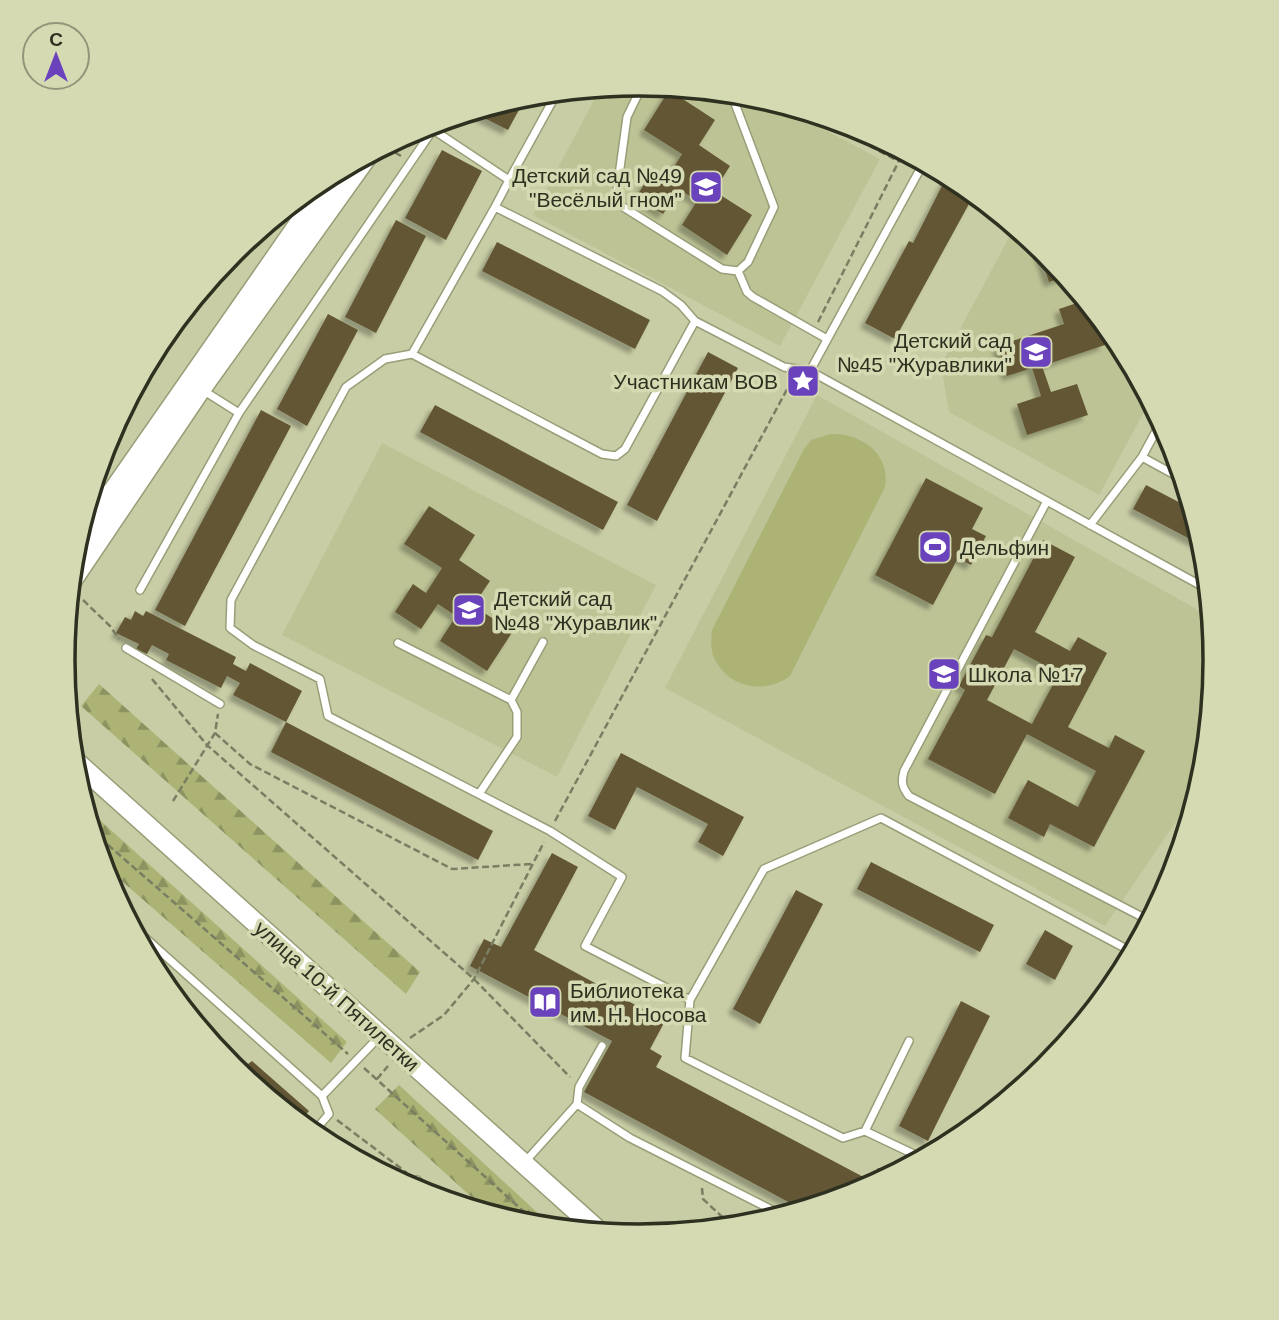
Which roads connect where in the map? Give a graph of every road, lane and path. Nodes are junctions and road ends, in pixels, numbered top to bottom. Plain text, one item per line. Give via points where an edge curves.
1 (637, 96) edge
2 (552, 103) edge
3 (735, 105) edge
4 (438, 134) edge
5 (423, 139) edge
6 (860, 141) edge
7 (390, 154) edge
8 (411, 162) junction
9 (898, 162) joint
10 (366, 166) edge
11 (920, 170) edge
12 (509, 180) junction
13 (318, 197) edge
14 (495, 206) junction
15 (738, 271) junction
16 (695, 321) junction
17 (813, 331) junction
18 (827, 339) junction
19 (412, 354) junction
20 (797, 370) junction
21 (810, 371) junction
22 (201, 389) junction
23 (239, 413) junction
24 (1156, 432) edge
25 (1142, 457) junction
26 (1172, 473) edge
27 (102, 488) edge
28 (111, 494) junction
29 (1047, 501) junction
30 (93, 520) edge
31 (1090, 525) junction
32 (84, 563) edge
33 (1199, 584) edge
34 (140, 590) dead end
35 (83, 600) dead end
36 (543, 642) dead end
37 (398, 643) dead end
38 (126, 648) junction
39 (511, 700) junction
40 (220, 704) joint
41 (215, 733) junction
42 (207, 745) junction
43 (86, 771) edge
44 (479, 794) junction
45 (173, 801) dead end
46 (550, 831) junction
47 (106, 843) edge
48 (532, 864) junction
49 (1142, 917) edge
50 (152, 944) edge
51 (1124, 948) edge
52 (474, 979) junction
53 (690, 1000) junction
54 (380, 1035) junction
55 (909, 1041) dead end
56 (602, 1046) dead end
57 (400, 1052) junction
58 (356, 1062) junction
59 (377, 1079) junction
60 (579, 1087) junction
61 (322, 1096) junction
62 (577, 1104) junction
63 (329, 1114) junction
64 (320, 1125) edge
65 (865, 1131) junction
66 (913, 1154) edge
67 (524, 1163) junction
68 (702, 1174) junction
69 (410, 1175) edge
70 (770, 1209) edge
71 (524, 1212) edge
72 (723, 1217) edge
73 (588, 1221) edge

1 - 15 lane via 627,117 616,197 620,205 722,269
2 - 12 lane
3 - 15 lane via 774,207 748,262
4 - 12 lane
5 - 8 lane
6 - 9 path
7 - 8 path
8 - 23 lane
9 - 17 path
10 - 22 main road
11 - 18 lane
12 - 14 lane
13 - 28 main road
14 - 16 lane via 662,291
14 - 19 lane
15 - 17 lane via 753,297
16 - 19 lane via 625,449 615,456 602,454
16 - 20 lane
17 - 18 lane
18 - 21 lane
19 - 44 lane via 385,359 346,387 230,600 230,628 320,679 328,716
20 - 21 lane
20 - 46 path
21 - 29 lane
22 - 23 lane
22 - 32 main road
23 - 34 lane
24 - 25 lane
25 - 26 lane
25 - 31 lane
27 - 28 lane
28 - 30 main road
29 - 31 lane
29 - 49 lane via 901,781 909,796
31 - 33 lane
35 - 38 path
36 - 39 lane
37 - 39 lane
38 - 40 lane
38 - 42 path
39 - 44 lane via 517,712 517,737
40 - 41 path
41 - 42 path
41 - 48 path via 250,764 452,869
42 - 45 path
42 - 52 path
43 - 54 main road, улица 10-й Пятилетки
44 - 46 lane
46 - 48 path
46 - 53 lane via 622,877 585,946
47 - 58 path
48 - 52 path
50 - 61 lane
51 - 53 lane via 881,818 764,869
52 - 57 path via 444,1015 409,1039
52 - 60 path
53 - 65 lane via 685,1058 844,1138
54 - 57 main road, улица 10-й Пятилетки
54 - 58 lane
55 - 65 lane
56 - 60 lane
57 - 59 path
57 - 67 main road, улица 10-й Пятилетки
58 - 59 path
58 - 61 lane
59 - 71 path
60 - 62 lane
61 - 63 lane
62 - 67 lane
62 - 68 lane via 630,1138
63 - 64 lane
63 - 69 path
65 - 66 lane
67 - 73 main road, улица 10-й Пятилетки
68 - 70 lane
68 - 72 path via 703,1199

